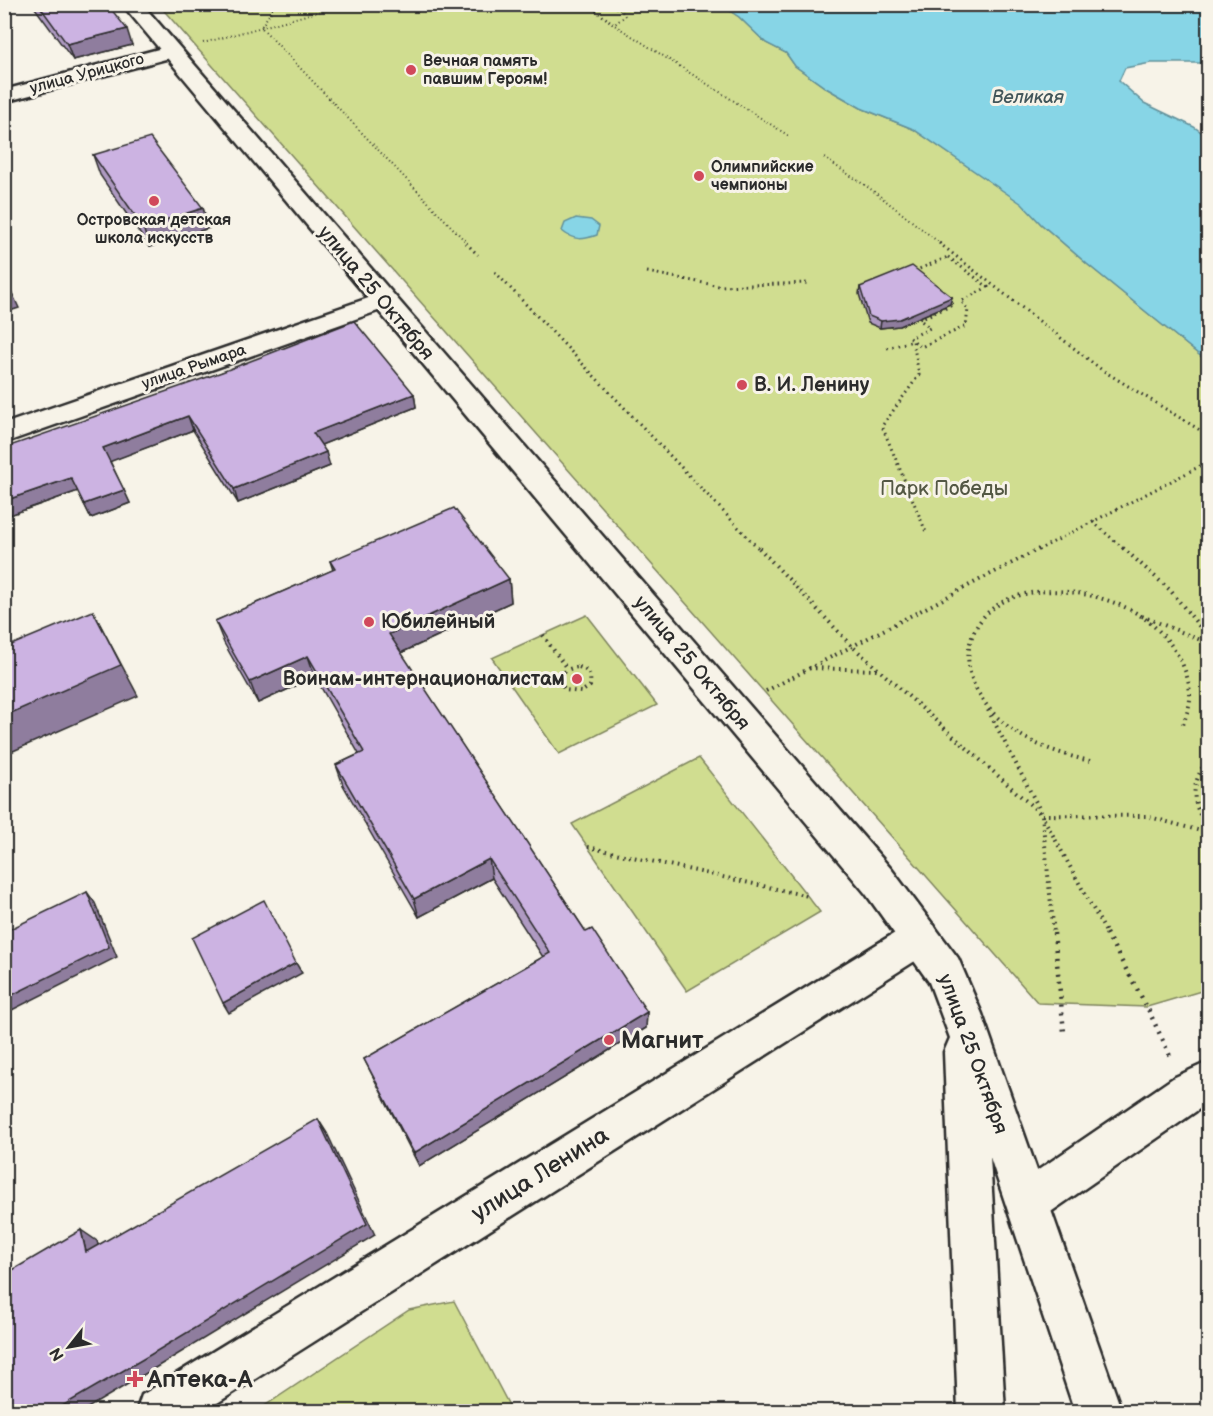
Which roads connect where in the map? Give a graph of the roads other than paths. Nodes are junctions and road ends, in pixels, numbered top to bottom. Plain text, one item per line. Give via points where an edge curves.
1 (131, 4) edge
2 (170, 52) junction
3 (4, 96) edge
4 (382, 301) junction
5 (4, 434) edge
6 (921, 937) junction
7 (962, 1014) junction
8 (1198, 1087) edge
9 (1027, 1203) junction
10 (159, 1412) edge
11 (982, 1412) edge
12 (1099, 1412) edge

1 - 2 main road, улица 25 Октября
2 - 3 main road, улица Урицкого
2 - 4 main road, улица 25 Октября
4 - 5 main road, улица Рымара
4 - 6 main road, улица 25 Октября via 879,882
6 - 7 main road, улица 25 Октября via 944,971
6 - 10 main road, улица Ленина
7 - 9 main road, улица 25 Октября
7 - 11 main road
8 - 9 main road
9 - 12 main road, улица 25 Октября

